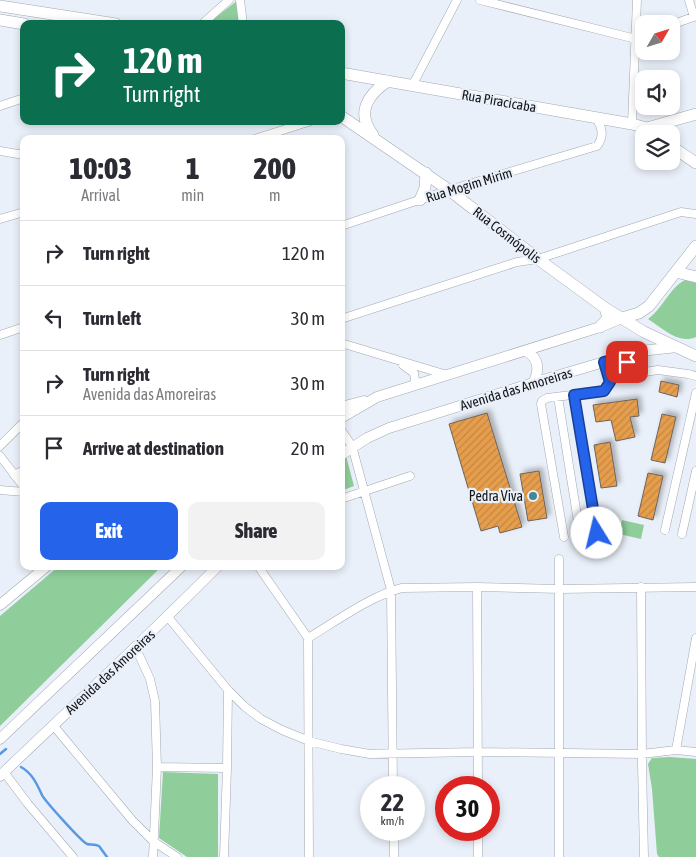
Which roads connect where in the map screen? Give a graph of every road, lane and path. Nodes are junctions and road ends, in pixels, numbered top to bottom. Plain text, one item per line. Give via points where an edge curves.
1 (229, 0) edge
2 (240, 0) edge
3 (457, 0) edge
4 (480, 0) edge
5 (637, 0) edge
6 (689, 0) edge
7 (0, 6) edge
8 (638, 15) edge
9 (695, 17) edge
10 (0, 20) edge
11 (90, 20) edge
12 (206, 20) edge
13 (242, 20) edge
14 (20, 23) edge
15 (680, 23) edge
16 (635, 36) edge
17 (638, 60) edge
18 (345, 74) edge
19 (388, 81) junction
20 (412, 86) junction
21 (20, 99) edge
22 (0, 106) edge
23 (696, 114) edge
24 (595, 117) junction
25 (345, 119) edge
26 (632, 124) junction
27 (298, 125) edge
28 (635, 125) edge
29 (667, 125) edge
30 (267, 135) edge
31 (376, 138) junction
32 (0, 151) edge
33 (680, 152) edge
34 (20, 154) edge
35 (696, 162) edge
36 (426, 173) junction
37 (449, 190) junction
38 (420, 200) junction
39 (20, 213) edge
40 (696, 214) edge
41 (0, 219) edge
42 (345, 225) edge
43 (696, 246) edge
44 (538, 259) junction
45 (676, 272) junction
46 (696, 278) edge
47 (605, 308) junction
48 (345, 318) edge
49 (622, 318) junction
50 (600, 327) junction
51 (20, 328) edge
52 (0, 335) edge
53 (345, 344) edge
54 (696, 344) edge
55 (677, 347) junction
56 (526, 351) junction
57 (696, 356) edge
58 (623, 357) junction
59 (390, 358) junction
60 (604, 362) junction
61 (447, 375) junction
62 (696, 376) edge
63 (533, 383) junction
64 (414, 386) junction
65 (696, 393) edge
66 (574, 395) junction
67 (376, 397) junction
68 (558, 397) junction
69 (345, 406) edge
70 (345, 416) edge
71 (20, 426) edge
72 (345, 436) edge
73 (0, 446) edge
74 (352, 446) junction
75 (345, 452) edge
76 (0, 456) edge
77 (696, 471) edge
78 (20, 472) edge
79 (14, 475) junction
80 (410, 476) dead end
81 (20, 482) edge
82 (0, 490) edge
83 (9, 492) junction
84 (20, 492) edge
85 (365, 492) junction
86 (345, 498) edge
87 (666, 530) dead end
88 (597, 533) dead end
89 (580, 534) dead end
90 (682, 534) dead end
91 (564, 537) dead end
92 (559, 559) dead end
93 (41, 570) edge
94 (178, 570) edge
95 (214, 570) edge
96 (261, 570) edge
97 (477, 587) junction
98 (641, 587) junction
99 (696, 587) edge
100 (560, 588) junction
101 (391, 590) junction
102 (0, 605) edge
103 (168, 617) junction
104 (308, 638) junction
105 (696, 638) edge
106 (133, 648) junction
107 (228, 690) junction
108 (53, 725) junction
109 (0, 739) edge
110 (309, 741) junction
111 (676, 750) junction
112 (478, 752) junction
113 (696, 752) edge
114 (393, 754) junction
115 (559, 754) junction
116 (642, 754) junction
117 (157, 767) junction
118 (227, 768) junction
119 (2, 774) edge
120 (393, 776) edge
121 (478, 776) edge
122 (153, 841) junction
123 (394, 841) edge
124 (478, 841) edge
125 (73, 857) edge
126 (153, 857) edge
127 (177, 857) edge
128 (224, 857) edge
129 (309, 857) edge
130 (394, 857) edge
131 (478, 857) edge
132 (559, 857) edge
133 (644, 857) edge

1 - 12 street
2 - 13 street
3 - 20 street
4 - 16 street
5 - 8 street
6 - 9 street
7 - 11 main road
9 - 15 street
10 - 14 main road
17 - 26 street
18 - 19 main road, Rua Piracicaba
19 - 20 main road, Rua Piracicaba
19 - 31 main road via 375,91 364,114 366,124
20 - 24 main road, Rua Piracicaba
21 - 22 street
23 - 29 main road
24 - 26 main road, Rua Piracicaba
24 - 37 street, Rua Mogim Mirim via 602,130 598,146
25 - 31 main road, Rua Cosmópolis
26 - 28 main road, Rua Piracicaba
27 - 30 street
31 - 36 main road, Rua Cosmópolis
32 - 34 street
33 - 35 main road
36 - 37 main road, Rua Cosmópolis
36 - 38 main road
37 - 38 street, Rua Mogim Mirim
37 - 44 main road, Rua Cosmópolis
38 - 42 street, Rua Mogim Mirim
39 - 41 street
40 - 44 street via 681,212
43 - 45 main road
44 - 47 main road, Rua Cosmópolis
44 - 48 street via 517,262
45 - 46 main road
45 - 49 main road via 649,306 633,316
47 - 49 main road, Rua Cosmópolis
47 - 50 main road via 608,318
49 - 50 main road
49 - 55 main road, Rua Cosmópolis
50 - 56 main road
51 - 52 street
53 - 59 street
54 - 55 main road
55 - 57 main road
55 - 58 main road, Avenida das Amoreiras via 641,351
56 - 61 main road
56 - 63 main road via 536,360 538,367
58 - 60 main road, Avenida das Amoreiras
58 - 62 street via 634,372 658,370
59 - 61 street
59 - 64 street via 411,370 415,376
60 - 63 main road, Avenida das Amoreiras
60 - 66 street via 609,379 607,388 602,392
61 - 64 main road
63 - 74 main road, Avenida das Amoreiras via 389,428
64 - 67 main road
65 - 87 street
66 - 68 street
66 - 88 street
67 - 69 main road
67 - 70 main road
68 - 89 street
68 - 91 street via 545,398 541,404
71 - 73 street
72 - 74 street
74 - 75 main road, Avenida das Amoreiras
74 - 85 street
76 - 79 street
77 - 90 street
78 - 79 street
79 - 81 street
79 - 83 street
80 - 85 street
82 - 83 street
83 - 84 street
85 - 86 street
85 - 101 street
92 - 100 street
93 - 102 main road
94 - 109 main road
95 - 103 main road, Avenida das Amoreiras
96 - 104 street
97 - 100 street
97 - 101 street
97 - 112 street
98 - 99 street
98 - 100 street
98 - 116 street
100 - 115 street
101 - 104 street
101 - 114 street
103 - 106 main road, Avenida das Amoreiras
103 - 107 street
104 - 110 street
105 - 111 street
106 - 108 main road, Avenida das Amoreiras
106 - 117 street via 150,679 155,701
107 - 110 street via 261,719
107 - 118 street
108 - 119 main road, Avenida das Amoreiras
108 - 122 street
110 - 114 street via 340,750
110 - 129 street
111 - 113 street
111 - 116 street
112 - 114 street
112 - 115 street
112 - 121 street
114 - 120 street
115 - 116 street
115 - 132 street
116 - 133 street
117 - 118 street
117 - 122 street
118 - 128 street
119 - 125 street
122 - 126 street
122 - 127 street
123 - 130 street
124 - 131 street

